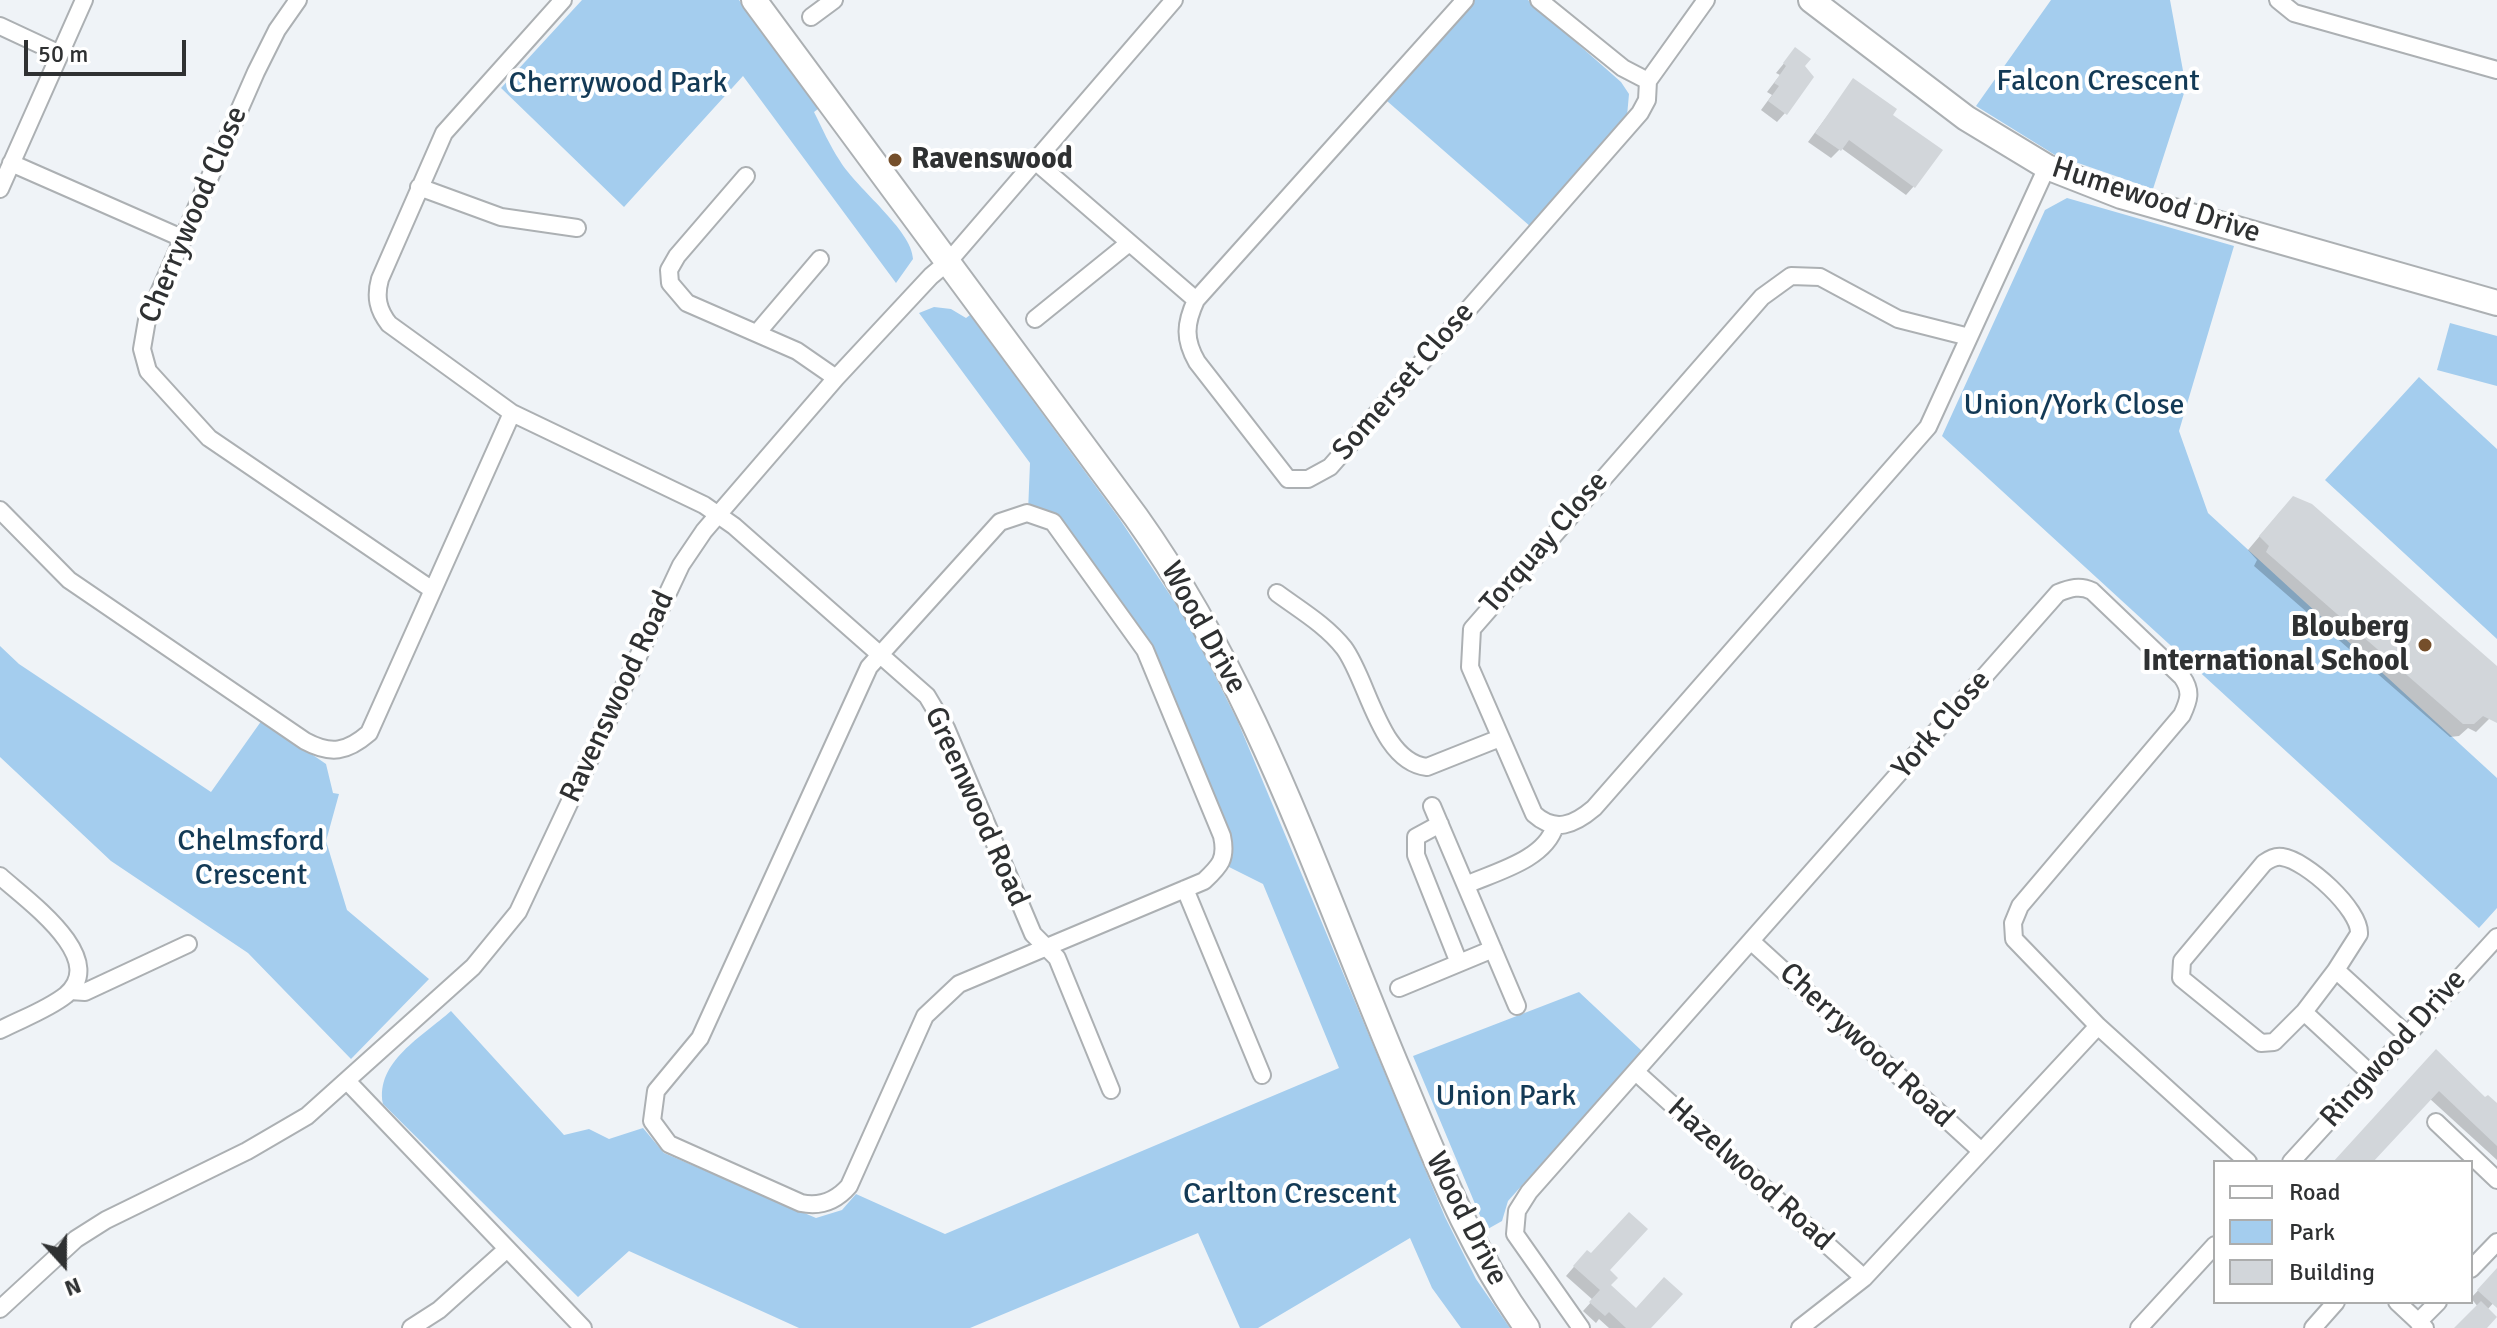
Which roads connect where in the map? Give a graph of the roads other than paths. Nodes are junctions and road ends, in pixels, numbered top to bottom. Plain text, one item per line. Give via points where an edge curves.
1 (84, 0) edge
2 (298, 0) edge
3 (563, 0) edge
4 (754, 0) edge
5 (834, 0) edge
6 (1174, 0) edge
7 (1465, 0) edge
8 (1539, 0) edge
9 (1706, 0) edge
10 (1811, 0) edge
11 (2278, 0) edge
12 (811, 17) dead end
13 (0, 26) edge
14 (60, 54) junction
15 (2497, 70) edge
16 (1648, 81) junction
17 (1035, 161) junction
18 (11, 163) junction
19 (2047, 167) junction
20 (746, 176) dead end
21 (419, 187) junction
22 (0, 189) edge
23 (577, 228) dead end
24 (184, 239) junction
25 (1129, 243) junction
26 (820, 259) dead end
27 (949, 261) junction
28 (1196, 300) junction
29 (2497, 303) edge
30 (1035, 319) dead end
31 (757, 333) junction
32 (1969, 337) junction
33 (836, 378) junction
34 (512, 413) junction
35 (0, 510) edge
36 (718, 515) junction
37 (431, 589) junction
38 (1277, 593) dead end
39 (882, 654) junction
40 (1500, 738) junction
41 (1432, 806) dead end
42 (1440, 824) junction
43 (1555, 826) junction
44 (0, 876) edge
45 (1466, 885) junction
46 (1185, 889) junction
47 (2497, 937) edge
48 (1752, 942) junction
49 (188, 944) dead end
50 (1046, 947) junction
51 (1493, 949) junction
52 (1459, 963) junction
53 (2336, 970) junction
54 (1399, 988) dead end
55 (70, 991) junction
56 (1517, 1006) dead end
57 (2304, 1012) junction
58 (2098, 1026) junction
59 (0, 1030) edge
60 (2407, 1035) junction
61 (1637, 1073) junction
62 (2371, 1074) junction
63 (1262, 1075) dead end
64 (347, 1081) junction
65 (1111, 1090) dead end
66 (2436, 1122) dead end
67 (1980, 1150) junction
68 (2246, 1160) edge
69 (2293, 1160) edge
70 (2497, 1180) edge
71 (2497, 1242) edge
72 (2213, 1247) edge
73 (507, 1249) junction
74 (2474, 1259) edge
75 (1864, 1278) junction
76 (2334, 1304) edge
77 (2399, 1304) edge
78 (2437, 1304) edge
79 (0, 1309) edge
80 (2422, 1325) edge
81 (411, 1328) edge
82 (583, 1328) edge
83 (1527, 1328) edge
84 (1581, 1328) edge
85 (1800, 1328) edge
86 (2139, 1328) edge
87 (2313, 1328) edge

1 - 14 street
2 - 24 street, Cherrywood Close via 256,72
3 - 21 street via 444,133
4 - 27 street, Wood Drive
5 - 12 street
6 - 17 street, Ravenswood Road
7 - 28 street, Somerset Close
8 - 16 street via 1623,68
9 - 16 street, Somerset Close
10 - 19 street, Humewood Drive via 1966,118
11 - 15 street via 2294,13
13 - 14 street
14 - 18 street
16 - 28 street, Somerset Close via 1640,113 1330,467 1317,475 1294,481 1281,473 1197,362 1186,333
17 - 25 street
17 - 27 street, Ravenswood Road
18 - 22 street
18 - 24 street
19 - 29 street, Humewood Drive via 2121,196
19 - 32 street
20 - 31 street via 669,270 670,283 687,303
21 - 23 street via 501,217
21 - 34 street, Greenwood Road via 376,291 378,304 389,324
24 - 37 street, Cherrywood Close via 144,329 143,360 153,380 226,451
25 - 28 street
25 - 30 street
26 - 31 street
27 - 33 street, Ravenswood Road
27 - 83 street, Wood Drive via 1161,553 1221,653 1447,1189 1473,1245
31 - 33 street via 797,351
32 - 40 street, Torquay Close via 1898,319 1820,277 1780,280 1479,616 1469,640 1470,667
32 - 43 street via 1928,427 1594,808 1576,821
33 - 36 street, Ravenswood Road
34 - 36 street, Greenwood Road
34 - 37 street
35 - 37 street via 69,580 321,750 348,750 369,733
36 - 39 street, Greenwood Road
36 - 64 street, Ravenswood Road via 681,565 510,925 473,967
38 - 40 street via 1317,621 1347,652 1383,729 1415,765 1437,764
39 - 46 street via 1000,522 1027,513 1053,522 1145,650 1222,836 1222,864 1204,881
39 - 50 street, Greenwood Road via 938,712 1033,934
39 - 50 street via 869,667 700,1038 656,1091 651,1111 655,1130 669,1144 801,1203 835,1199 849,1186 932,1007 959,984
40 - 43 street, Torquay Close via 1527,804 1542,821
41 - 42 street
42 - 45 street
42 - 52 street via 1416,837 1416,855
43 - 45 street via 1531,856
44 - 55 street via 69,942 79,969
45 - 51 street
46 - 50 street
46 - 63 street
47 - 60 street, Ringwood Drive
48 - 58 street, York Close via 2058,593 2085,588 2182,677 2189,693 2182,715 2014,914 2012,932 2019,947
48 - 61 street, York Close
48 - 67 street, Cherrywood Road
49 - 55 street via 85,992
50 - 65 street, Greenwood Road via 1057,958
51 - 52 street
51 - 56 street
52 - 54 street
53 - 57 street
53 - 57 street via 2359,934 2359,920 2296,862 2280,857 2264,863 2182,961 2183,982 2261,1043 2274,1042
53 - 60 street
55 - 59 street
57 - 62 street
58 - 67 street
58 - 68 street, York Close
60 - 62 street, Ringwood Drive
61 - 75 street, Hazelwood Road
61 - 84 street, York Close via 1529,1192 1515,1222 1520,1245
62 - 69 street, Ringwood Drive
64 - 73 street
64 - 79 street, Ravenswood Road via 307,1116 247,1151 76,1239
66 - 70 street
67 - 75 street
71 - 74 street
72 - 86 street
73 - 81 street
73 - 82 street
75 - 85 street
76 - 87 street
77 - 80 street
78 - 80 street

